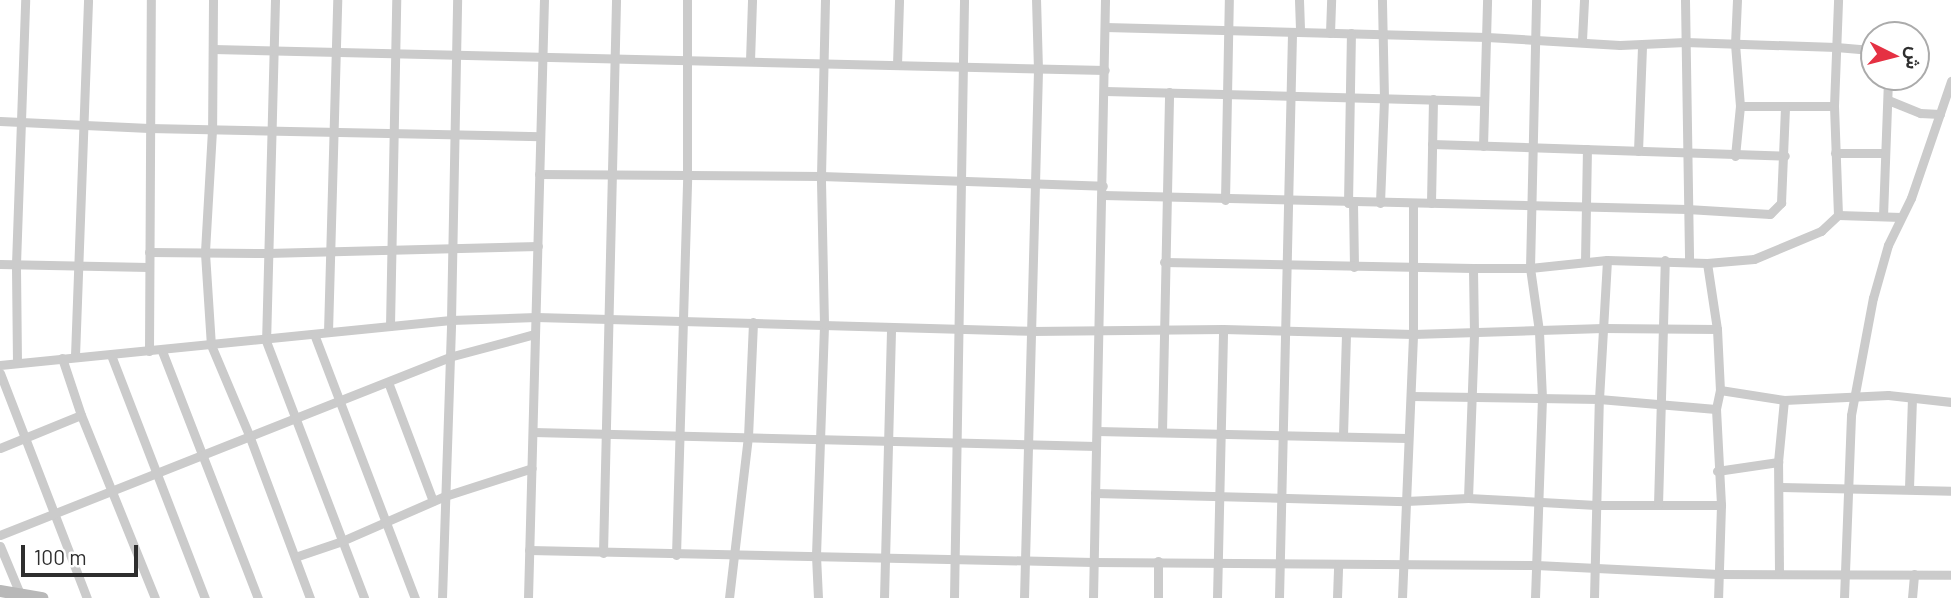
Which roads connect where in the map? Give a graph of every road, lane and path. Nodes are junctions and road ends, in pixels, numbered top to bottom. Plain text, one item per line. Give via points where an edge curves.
1 (25, 0) edge
2 (88, 0) edge
3 (151, 0) edge
4 (213, 0) edge
5 (275, 0) edge
6 (337, 0) edge
7 (396, 0) edge
8 (457, 0) edge
9 (544, 0) edge
10 (616, 0) edge
11 (687, 0) edge
12 (752, 0) edge
13 (825, 0) edge
14 (899, 0) edge
15 (964, 0) edge
16 (1036, 0) edge
17 (1105, 0) edge
18 (1230, 0) edge
19 (1299, 0) edge
20 (1331, 0) edge
21 (1382, 0) edge
22 (1487, 0) edge
23 (1536, 0) edge
24 (1584, 0) edge
25 (1685, 0) edge
26 (1737, 0) edge
27 (1838, 0) edge
28 (1105, 27) junction
29 (1230, 30) junction
30 (1296, 32) junction
31 (1330, 33) junction
32 (1351, 33) junction
33 (1383, 33) junction
34 (1487, 37) junction
35 (1536, 39) junction
36 (1582, 40) junction
37 (1685, 42) junction
38 (1735, 44) junction
39 (1642, 45) junction
40 (1836, 47) junction
41 (213, 49) junction
42 (1860, 49) edge
43 (273, 51) junction
44 (334, 53) junction
45 (394, 54) junction
46 (456, 55) junction
47 (542, 58) junction
48 (614, 58) junction
49 (686, 60) junction
50 (750, 61) junction
51 (823, 65) junction
52 (897, 65) junction
53 (965, 68) junction
54 (1038, 70) junction
55 (1105, 70) junction
56 (1951, 81) edge
57 (1105, 91) junction
58 (1888, 91) edge
59 (1169, 92) junction
60 (1228, 94) junction
61 (1289, 96) junction
62 (1350, 97) junction
63 (1384, 98) junction
64 (1433, 99) junction
65 (1888, 100) junction
66 (1484, 101) junction
67 (1740, 106) junction
68 (1833, 106) junction
69 (1785, 108) junction
70 (1940, 114) junction
71 (0, 121) edge
72 (23, 123) junction
73 (83, 126) junction
74 (149, 128) junction
75 (212, 130) junction
76 (271, 130) junction
77 (334, 132) junction
78 (393, 134) junction
79 (453, 136) junction
80 (540, 136) junction
81 (1432, 144) junction
82 (1483, 146) junction
83 (1535, 148) junction
84 (1587, 149) junction
85 (1638, 151) junction
86 (1689, 152) junction
87 (1835, 153) junction
88 (1884, 153) junction
89 (1735, 156) junction
90 (1786, 156) junction
91 (539, 174) junction
92 (610, 175) junction
93 (687, 176) junction
94 (821, 176) junction
95 (962, 181) junction
96 (1035, 185) junction
97 (1103, 191) junction
98 (1167, 197) junction
99 (1225, 200) junction
100 (1287, 201) junction
101 (1351, 203) junction
102 (1381, 203) junction
103 (1413, 203) junction
104 (1431, 203) junction
105 (1533, 207) junction
106 (1585, 209) junction
107 (1687, 209) junction
108 (1838, 215) junction
109 (1883, 216) junction
110 (1900, 217) junction
111 (538, 246) junction
112 (390, 248) junction
113 (451, 248) junction
114 (329, 250) junction
115 (149, 251) junction
116 (205, 253) junction
117 (267, 253) junction
118 (1607, 260) junction
119 (1665, 260) junction
120 (1585, 261) junction
121 (1689, 261) junction
122 (1164, 262) junction
123 (0, 264) edge
124 (16, 264) junction
125 (1707, 264) junction
126 (77, 265) junction
127 (1286, 265) junction
128 (148, 267) junction
129 (1353, 267) junction
130 (1413, 268) junction
131 (1472, 268) junction
132 (1530, 268) junction
133 (536, 317) junction
134 (608, 318) junction
135 (451, 320) junction
136 (682, 320) junction
137 (753, 322) junction
138 (824, 324) junction
139 (390, 326) junction
140 (891, 327) junction
141 (960, 328) junction
142 (1603, 328) junction
143 (1223, 329) junction
144 (1662, 329) junction
145 (1717, 329) junction
146 (1163, 330) junction
147 (1031, 331) junction
148 (1099, 331) junction
149 (1284, 331) junction
150 (1539, 331) junction
151 (328, 332) junction
152 (1346, 333) junction
153 (1474, 333) junction
154 (314, 334) junction
155 (534, 334) junction
156 (1413, 334) junction
157 (266, 341) junction
158 (211, 345) junction
159 (149, 351) junction
160 (162, 351) junction
161 (111, 355) junction
162 (75, 356) junction
163 (62, 358) junction
164 (449, 358) junction
165 (17, 363) junction
166 (0, 365) edge
167 (0, 373) edge
168 (388, 382) junction
169 (1720, 390) junction
170 (1411, 396) junction
171 (1471, 397) junction
172 (1542, 398) junction
173 (1912, 398) junction
174 (1599, 399) junction
175 (1853, 399) junction
176 (340, 400) junction
177 (1784, 400) junction
178 (1951, 402) edge
179 (1661, 404) junction
180 (1716, 409) junction
181 (81, 415) junction
182 (294, 418) junction
183 (1097, 431) junction
184 (533, 432) junction
185 (1162, 432) junction
186 (1220, 432) junction
187 (608, 434) junction
188 (1281, 434) junction
189 (249, 435) junction
190 (1343, 435) junction
191 (678, 436) junction
192 (24, 438) junction
193 (748, 438) junction
194 (1407, 438) junction
195 (818, 440) junction
196 (887, 441) junction
197 (958, 442) junction
198 (1026, 444) junction
199 (1096, 446) junction
200 (0, 448) edge
201 (202, 453) junction
202 (1778, 462) junction
203 (532, 468) junction
204 (158, 471) junction
205 (1717, 471) junction
206 (1781, 487) junction
207 (1909, 488) junction
208 (111, 491) junction
209 (1847, 491) junction
210 (1951, 491) edge
211 (1096, 493) junction
212 (1219, 494) junction
213 (444, 496) junction
214 (1280, 496) junction
215 (1468, 498) junction
216 (433, 501) junction
217 (1406, 501) junction
218 (1539, 503) junction
219 (1596, 505) junction
220 (1658, 505) junction
221 (1721, 505) junction
222 (54, 514) junction
223 (386, 521) junction
224 (0, 535) edge
225 (342, 541) junction
226 (0, 546) edge
227 (529, 550) junction
228 (603, 553) junction
229 (736, 554) junction
230 (676, 555) junction
231 (816, 555) junction
232 (295, 557) junction
233 (885, 558) junction
234 (954, 559) junction
235 (1024, 561) junction
236 (1158, 561) junction
237 (1219, 561) junction
238 (1093, 562) junction
239 (1281, 562) junction
240 (1338, 564) junction
241 (1404, 565) junction
242 (1536, 565) junction
243 (1592, 568) junction
244 (1779, 572) junction
245 (1718, 574) junction
246 (1844, 574) junction
247 (1914, 574) junction
248 (1951, 575) edge
249 (0, 591) edge
250 (20, 594) junction
251 (42, 598) edge
252 (87, 598) edge
253 (155, 598) edge
254 (205, 598) edge
255 (258, 598) edge
256 (310, 598) edge
257 (364, 598) edge
258 (415, 598) edge
259 (442, 598) edge
260 (528, 598) edge
261 (729, 598) edge
262 (818, 598) edge
263 (884, 598) edge
264 (954, 598) edge
265 (1024, 598) edge
266 (1093, 598) edge
267 (1158, 598) edge
268 (1217, 598) edge
269 (1279, 598) edge
270 (1337, 598) edge
271 (1402, 598) edge
272 (1535, 598) edge
273 (1594, 598) edge
274 (1718, 598) edge
275 (1844, 598) edge
276 (1912, 598) edge

1 - 72 street
2 - 73 street
3 - 74 street
4 - 41 street
5 - 43 street
6 - 44 street
7 - 45 street
8 - 46 street
9 - 47 street
10 - 48 street
11 - 49 street
12 - 50 street
13 - 51 street
14 - 52 street
15 - 53 street
16 - 54 street
17 - 28 street
18 - 29 street
19 - 30 street
20 - 31 street
21 - 33 street
22 - 34 street
23 - 35 street
24 - 36 street
25 - 37 street
26 - 38 street
27 - 40 street
28 - 29 street
28 - 55 street
29 - 30 street
29 - 60 street
30 - 31 street
30 - 61 street
31 - 32 street
32 - 33 street
32 - 62 street
33 - 34 street
33 - 63 street
34 - 35 street
34 - 66 street
35 - 36 street
35 - 83 street
36 - 39 street
37 - 38 street
37 - 39 street
37 - 86 street
38 - 40 street
38 - 67 street
39 - 85 street
40 - 42 street
40 - 68 street
41 - 43 street
41 - 75 street
43 - 44 street
43 - 76 street
44 - 45 street
44 - 77 street
45 - 46 street
45 - 78 street
46 - 47 street
46 - 79 street
47 - 48 street
47 - 80 street
48 - 49 street
48 - 92 street
49 - 50 street
49 - 93 street
50 - 51 street
51 - 52 street
51 - 94 street
52 - 53 street
53 - 54 street
53 - 95 street
54 - 55 street
54 - 96 street
55 - 57 street
56 - 70 street
57 - 59 street
57 - 97 street
58 - 65 street
59 - 60 street
59 - 98 street
60 - 61 street
60 - 99 street
61 - 62 street
61 - 100 street
62 - 63 street
62 - 101 street
63 - 64 street
63 - 102 street
64 - 66 street
64 - 81 street
65 - 70 street via 1920,113
65 - 88 street
66 - 82 street
67 - 69 street
67 - 89 street
68 - 69 street
68 - 87 street
69 - 90 street
70 - 110 street
71 - 72 street
72 - 73 street
72 - 124 street
73 - 74 street
73 - 126 street
74 - 75 street
74 - 115 street
75 - 76 street
75 - 116 street
76 - 77 street
76 - 117 street
77 - 78 street
77 - 114 street
78 - 79 street
78 - 112 street
79 - 80 street
79 - 113 street
80 - 91 street
81 - 82 street
81 - 104 street
82 - 83 street
83 - 84 street
83 - 105 street
84 - 85 street
84 - 106 street
85 - 86 street
86 - 89 street
86 - 107 street
87 - 88 street
87 - 108 street
88 - 109 street
89 - 90 street
90 - 107 street via 1781,203 1770,214
91 - 92 street
91 - 111 street
92 - 93 street
92 - 134 street
93 - 94 street
93 - 136 street
94 - 95 street
94 - 138 street
95 - 96 street
95 - 141 street
96 - 97 street
96 - 147 street
97 - 98 street
97 - 148 street
98 - 99 street
98 - 122 street
99 - 100 street
100 - 101 street
100 - 127 street
101 - 102 street
101 - 129 street
102 - 103 street
103 - 104 street
103 - 130 street
104 - 105 street
105 - 106 street
105 - 132 street
106 - 107 street
106 - 120 street
107 - 121 street
108 - 109 street
108 - 125 street via 1821,231 1754,259
109 - 110 street
110 - 175 street via 1881,268
111 - 113 street
111 - 133 street
112 - 113 street
112 - 114 street
112 - 139 street
113 - 135 street
114 - 117 street
114 - 151 street
115 - 116 street
115 - 128 street
116 - 117 street
116 - 158 street
117 - 157 street
118 - 119 street
118 - 120 street
118 - 142 street
119 - 121 street
119 - 144 street
120 - 132 street
121 - 125 street
122 - 127 street
122 - 146 street
123 - 124 street
124 - 126 street
124 - 165 street
125 - 145 street
126 - 128 street
126 - 162 street
127 - 129 street
127 - 149 street
128 - 159 street
129 - 130 street
130 - 131 street
130 - 156 street
131 - 132 street
131 - 153 street
132 - 150 street
133 - 134 street
133 - 135 street
133 - 155 street
134 - 136 street
134 - 187 street
135 - 139 street
135 - 164 street
136 - 137 street
136 - 191 street
137 - 138 street
137 - 193 street
138 - 140 street
138 - 195 street
139 - 151 street
140 - 141 street
140 - 196 street
141 - 147 street
141 - 197 street
142 - 144 street
142 - 150 street
142 - 174 street
143 - 146 street
143 - 149 street
143 - 186 street
144 - 145 street
144 - 179 street
145 - 169 street
146 - 148 street
146 - 185 street
147 - 148 street
147 - 198 street
148 - 183 street
149 - 152 street
149 - 188 street
150 - 153 street
150 - 172 street
151 - 154 street
152 - 156 street
152 - 190 street
153 - 156 street
153 - 171 street
154 - 157 street
154 - 176 street
155 - 164 street
155 - 184 street
156 - 170 street
157 - 158 street
157 - 182 street
158 - 160 street
158 - 189 street
159 - 160 street
159 - 161 street
160 - 201 street
161 - 162 street
161 - 204 street
162 - 163 street
163 - 165 street
163 - 181 street
164 - 168 street
164 - 213 street
165 - 166 street
167 - 192 street
168 - 176 street
168 - 216 street
169 - 177 street
169 - 180 street
170 - 171 street
170 - 194 street
171 - 172 street
171 - 215 street
172 - 174 street
172 - 218 street
173 - 175 street
173 - 178 street
173 - 207 street
174 - 179 street
174 - 219 street
175 - 177 street
175 - 209 street
176 - 182 street
176 - 223 street
177 - 202 street
179 - 180 street
179 - 220 street
180 - 205 street
181 - 192 street
181 - 208 street
182 - 189 street
182 - 225 street
183 - 185 street
183 - 199 street
184 - 187 street
184 - 203 street
185 - 186 street
186 - 188 street
186 - 212 street
187 - 191 street
187 - 228 street
188 - 190 street
188 - 214 street
189 - 201 street
189 - 232 street
190 - 194 street
191 - 193 street
191 - 230 street
192 - 200 street
192 - 222 street
193 - 195 street
193 - 229 street
194 - 217 street
195 - 196 street
195 - 231 street
196 - 197 street
196 - 233 street
197 - 198 street
197 - 234 street
198 - 199 street
198 - 235 street
199 - 211 street
201 - 204 street
201 - 255 street
202 - 205 street
202 - 206 street
203 - 213 street
203 - 227 street
204 - 208 street
204 - 254 street
205 - 221 street
206 - 209 street
206 - 244 street
207 - 209 street
207 - 210 street
208 - 222 street
208 - 253 street
209 - 246 street
211 - 212 street
211 - 238 street
212 - 214 street
212 - 237 street
213 - 216 street
213 - 259 street
214 - 217 street
214 - 239 street
215 - 217 street
215 - 218 street
216 - 223 street
217 - 241 street
218 - 219 street
218 - 242 street
219 - 220 street
219 - 243 street
220 - 221 street
221 - 245 street
222 - 224 street
222 - 252 street
223 - 225 street
223 - 258 street
225 - 232 street
225 - 257 street
226 - 250 street
227 - 228 street
227 - 260 street
228 - 230 street
229 - 230 street
229 - 231 street
229 - 261 street
231 - 233 street
231 - 262 street
232 - 256 street
233 - 234 street
233 - 263 street
234 - 235 street
234 - 264 street
235 - 238 street
235 - 265 street
236 - 237 street
236 - 238 street
236 - 267 street
237 - 239 street
237 - 268 street
238 - 266 street
239 - 240 street
239 - 269 street
240 - 241 street
240 - 270 street
241 - 242 street
241 - 271 street
242 - 243 street
242 - 272 street
243 - 245 street
243 - 273 street
244 - 245 street
244 - 246 street
245 - 274 street
246 - 247 street
246 - 275 street
247 - 248 street
247 - 276 street
249 - 250 street
250 - 251 street

